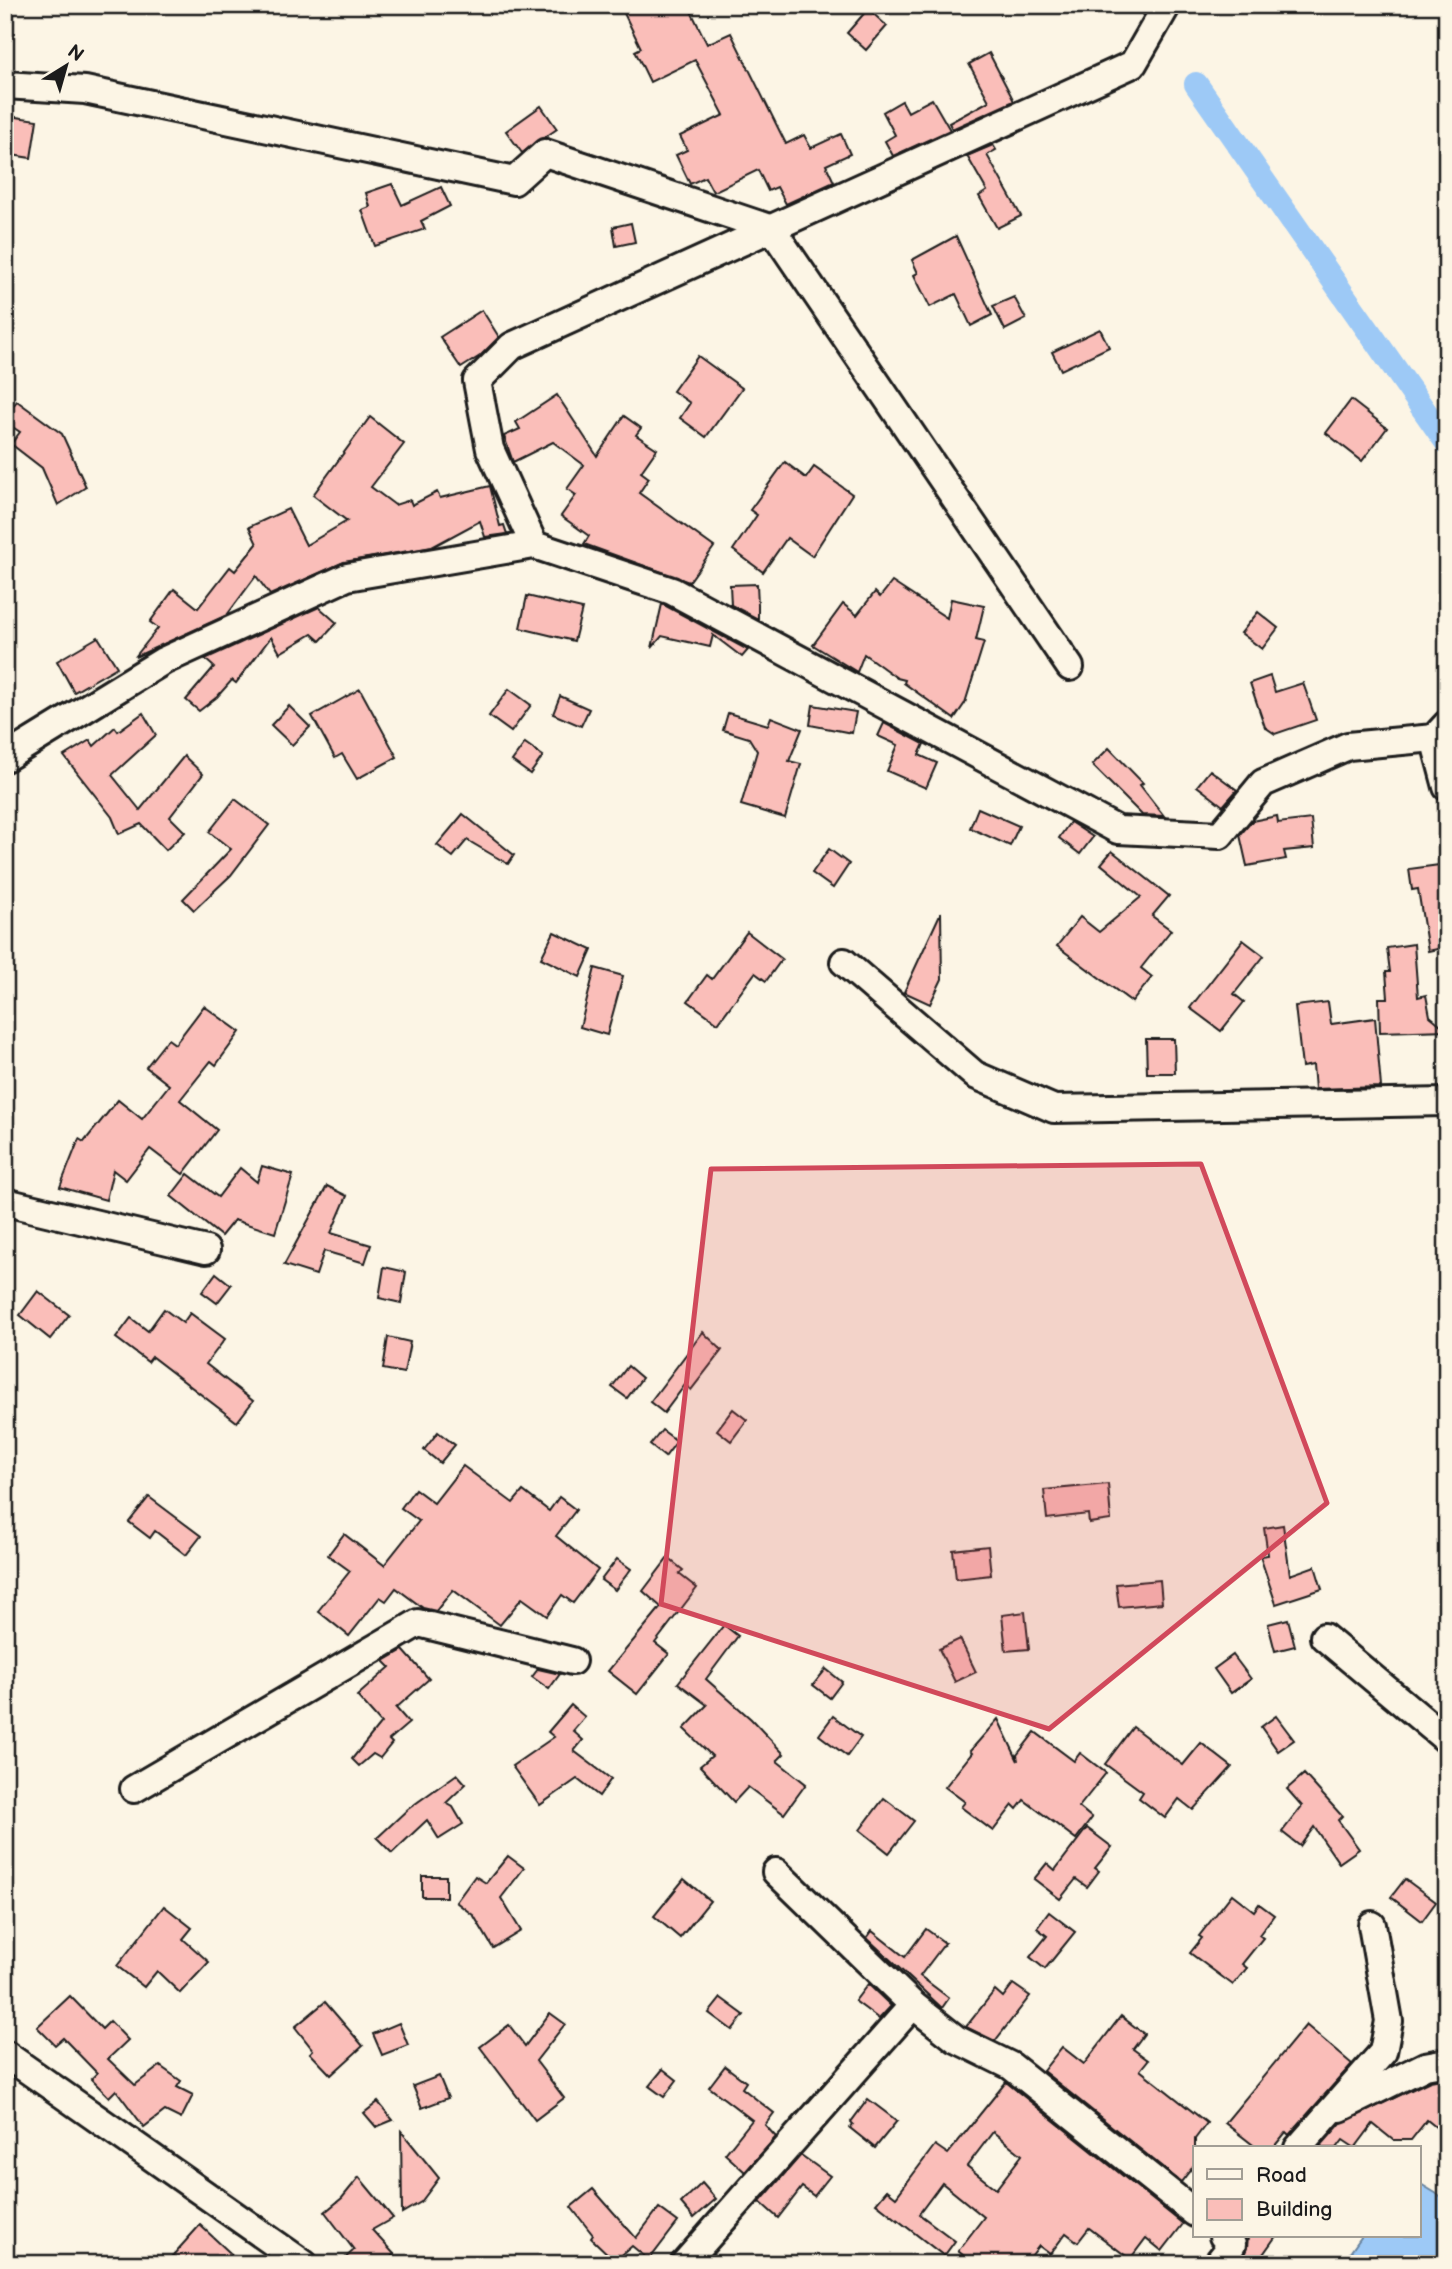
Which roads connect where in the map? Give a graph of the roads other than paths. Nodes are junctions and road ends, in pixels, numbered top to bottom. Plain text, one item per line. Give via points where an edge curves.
1 (1167, 5) edge
2 (5, 85) edge
3 (772, 229) junction
4 (534, 545) junction
5 (1070, 667) dead end
6 (1440, 731) edge
7 (5, 758) edge
8 (1447, 787) edge
9 (844, 962) dead end
10 (1447, 1102) edge
11 (5, 1202) edge
12 (206, 1250) dead end
13 (1324, 1637) dead end
14 (572, 1661) dead end
15 (1447, 1740) edge
16 (134, 1788) dead end
17 (776, 1872) dead end
18 (1372, 1925) dead end
19 (913, 2005) junction
20 (7, 2059) edge
21 (1447, 2062) edge
22 (1329, 2114) junction
23 (1300, 2146) edge
24 (1193, 2211) edge
25 (1225, 2238) edge
26 (304, 2264) edge
27 (684, 2264) edge
28 (1217, 2264) edge

1 - 3 street via 1133,64
2 - 3 street via 85,90 513,181 545,153
3 - 4 street via 512,346 477,380 490,449
3 - 5 street
4 - 6 street via 672,592 1118,831 1220,835 1263,783 1348,746
4 - 7 street via 347,577 163,661
6 - 8 street
9 - 10 street via 975,1075 1054,1109
11 - 12 street
13 - 15 street
14 - 16 street via 418,1623
17 - 19 street
18 - 22 street via 1389,2021 1383,2052
19 - 24 street via 956,2039 1011,2066
19 - 27 street
20 - 26 street
21 - 22 street via 1424,2066
22 - 23 street
25 - 28 street via 1233,2245

